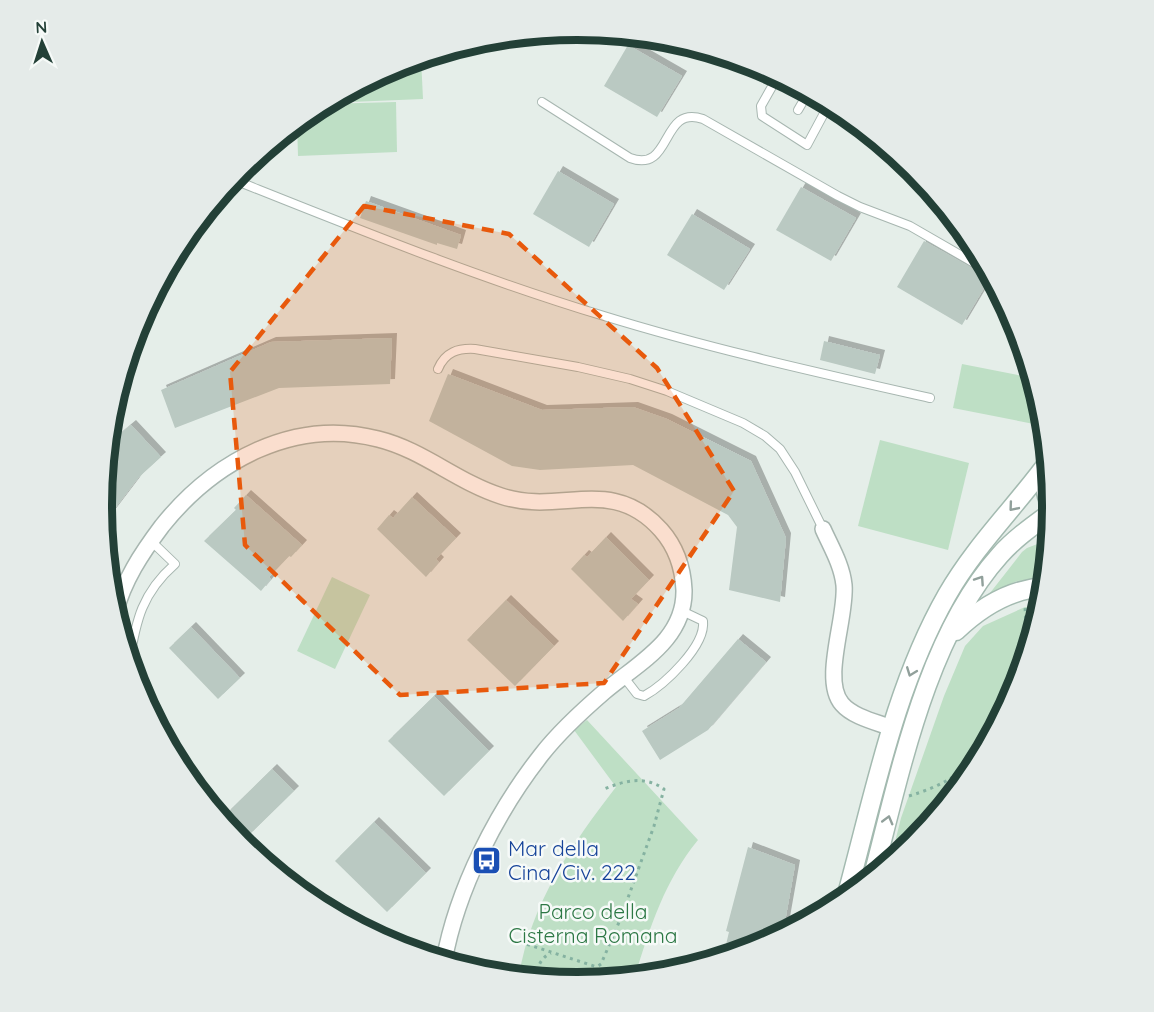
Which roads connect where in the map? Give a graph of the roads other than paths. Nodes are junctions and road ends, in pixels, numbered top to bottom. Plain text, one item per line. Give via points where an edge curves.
1 (773, 84) edge
2 (804, 100) edge
3 (542, 102) dead end
4 (798, 110) dead end
5 (825, 112) edge
6 (242, 183) edge
7 (974, 263) edge
8 (438, 369) dead end
9 (930, 398) dead end
10 (1041, 470) edge
11 (1042, 519) edge
12 (823, 529) joint
13 (151, 541) junction
14 (1035, 588) edge
15 (120, 599) edge
16 (682, 611) junction
17 (948, 638) junction
18 (133, 646) edge
19 (623, 676) junction
20 (892, 728) junction
21 (877, 862) edge
22 (850, 882) edge
23 (446, 953) edge

1 - 5 lane via 761,106 762,116 807,145
2 - 4 lane
3 - 7 lane via 639,161 657,155 678,121 703,118 838,196 910,226
6 - 9 lane via 569,305 729,352
8 - 12 lane via 454,351 475,349 621,376 733,418 780,449
10 -> 20 street via 946,596 913,665
17 -> 11 street via 966,601 999,555
12 - 20 street via 844,586 833,669 835,691 842,705 851,711
13 - 15 street via 129,574
13 - 16 street via 178,507 240,458 298,435 354,434 400,447 472,486 507,498 543,502 601,499 633,507 664,533 675,550 683,581
13 - 18 lane via 175,564 147,595
14 - 17 street via 1010,594 983,609
16 - 19 street via 664,642
16 - 19 lane via 698,617 703,626 697,643 680,666 644,696 637,694
21 -> 17 street via 922,699
19 - 23 street via 552,742 515,795 464,890
20 - 22 street

